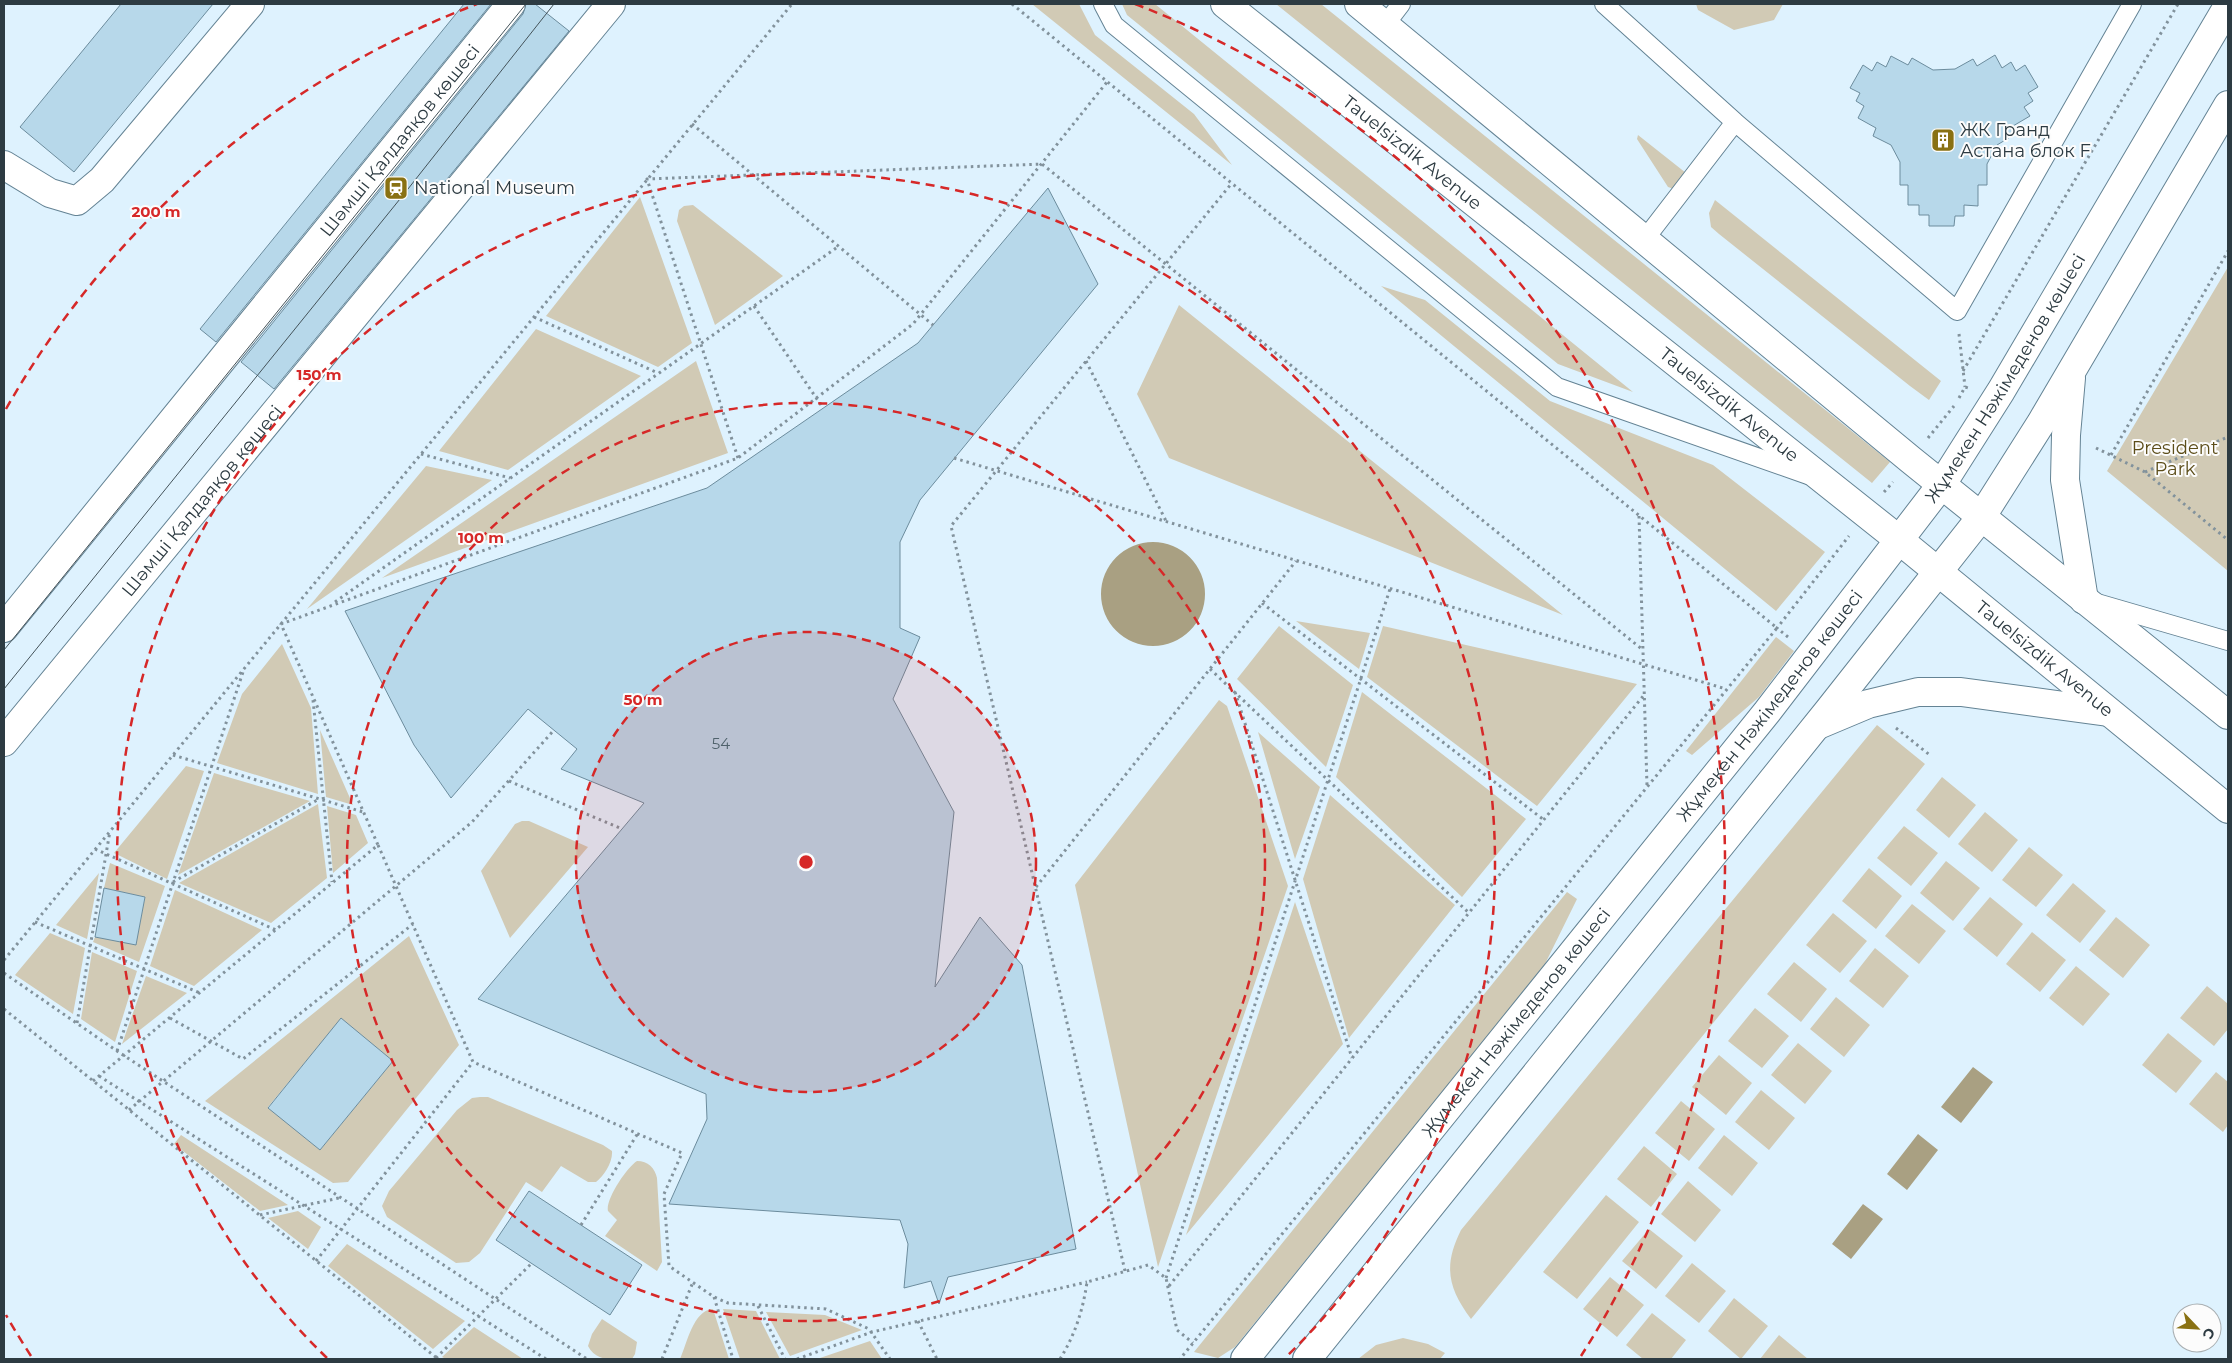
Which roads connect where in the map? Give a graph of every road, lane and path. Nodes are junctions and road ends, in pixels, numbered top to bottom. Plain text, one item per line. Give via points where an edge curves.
1 (250, 4) edge
2 (511, 4) edge
3 (610, 4) edge
4 (792, 4) edge
5 (1012, 4) edge
6 (1103, 4) edge
7 (1225, 4) edge
8 (1359, 4) edge
9 (1604, 4) edge
10 (2132, 4) edge
11 (2178, 4) edge
12 (2228, 6) edge
13 (1393, 14) edge
14 (1107, 82) junction
15 (2228, 105) edge
16 (1735, 122) junction
17 (692, 124) junction
18 (1042, 164) junction
19 (4, 165) edge
20 (754, 175) junction
21 (647, 180) junction
22 (1232, 183) junction
23 (1645, 239) junction
24 (838, 246) junction
25 (2228, 251) edge
26 (1166, 264) junction
27 (754, 306) junction
28 (1957, 311) junction
29 (920, 314) junction
30 (534, 317) junction
31 (933, 325) dead end
32 (700, 344) junction
33 (1086, 361) junction
34 (2072, 370) junction
35 (1963, 371) junction
36 (658, 374) junction
37 (1965, 387) dead end
38 (816, 398) junction
39 (823, 408) dead end
40 (2228, 437) edge
41 (421, 454) junction
42 (2111, 455) dead end
43 (738, 458) junction
44 (954, 458) dead end
45 (995, 472) junction
46 (2145, 472) dead end
47 (510, 478) junction
48 (1822, 480) junction
49 (1942, 484) junction
50 (1640, 516) junction
51 (1982, 516) junction
52 (1167, 523) junction
53 (1898, 539) junction
54 (1296, 561) junction
55 (1937, 573) junction
56 (1390, 589) junction
57 (2084, 600) junction
58 (1262, 603) junction
59 (330, 606) junction
60 (281, 624) junction
61 (4, 628) edge
62 (2228, 641) edge
63 (1643, 650) junction
64 (1644, 665) junction
65 (244, 669) junction
66 (1210, 669) junction
67 (1361, 680) junction
68 (1726, 690) junction
69 (1235, 692) junction
70 (1644, 695) junction
71 (313, 696) junction
72 (2108, 712) junction
73 (2228, 715) edge
74 (1816, 726) junction
75 (554, 730) dead end
76 (4, 742) edge
77 (172, 755) junction
78 (211, 767) junction
79 (1328, 780) junction
80 (509, 781) junction
81 (1647, 786) junction
82 (321, 799) junction
83 (2228, 809) edge
84 (364, 812) junction
85 (1544, 820) junction
86 (622, 829) dead end
87 (110, 831) junction
88 (378, 845) junction
89 (95, 849) junction
90 (106, 854) junction
91 (1296, 881) junction
92 (172, 883) junction
93 (332, 883) junction
94 (396, 886) junction
95 (1036, 887) junction
96 (1469, 913) junction
97 (35, 922) junction
98 (412, 924) junction
99 (276, 930) junction
100 (4, 960) edge
101 (144, 969) junction
102 (4, 972) edge
103 (200, 993) junction
104 (4, 1009) edge
105 (170, 1018) junction
106 (76, 1023) junction
107 (211, 1041) junction
108 (116, 1051) junction
109 (124, 1056) junction
110 (1352, 1058) junction
111 (473, 1062) junction
112 (99, 1076) junction
113 (93, 1081) junction
114 (163, 1081) junction
115 (139, 1101) junction
116 (129, 1110) junction
117 (638, 1133) junction
118 (340, 1198) junction
119 (303, 1205) junction
120 (356, 1208) junction
121 (259, 1215) junction
122 (581, 1225) dead end
123 (341, 1229) junction
124 (316, 1261) junction
125 (532, 1263) dead end
126 (1125, 1271) junction
127 (1166, 1278) junction
128 (693, 1282) junction
129 (1087, 1282) junction
130 (1168, 1286) junction
131 (714, 1296) junction
132 (496, 1299) junction
133 (757, 1305) junction
134 (478, 1316) junction
135 (918, 1321) junction
136 (872, 1332) junction
137 (1193, 1343) junction
138 (437, 1358) edge
139 (546, 1359) edge
140 (587, 1359) edge
141 (662, 1359) edge
142 (733, 1359) edge
143 (785, 1359) edge
144 (796, 1359) edge
145 (890, 1359) edge
146 (937, 1359) edge
147 (1060, 1359) edge
148 (1180, 1359) edge
149 (1245, 1359) edge
150 (1307, 1359) edge

1 - 19 main road via 102,180 77,201 50,193
2 - 61 main road, Шәмші Қалдаяқов көшесі
3 - 76 main road, Шәмші Қалдаяқов көшесі
4 - 17 path
5 - 14 path
6 - 48 lane via 1114,25 1557,387
7 - 48 main road, Tauelsizdik Avenue
8 - 13 main road
9 - 16 lane
10 - 28 lane
11 - 35 path
12 - 49 main road, Жұмекен Нәжімеденов көшесі via 2002,391
13 - 23 main road
14 - 18 path
14 - 22 path
15 - 34 main road
16 - 23 lane
16 - 28 lane
17 - 20 path
17 - 21 path
18 - 20 path
18 - 26 path
18 - 29 path
20 - 21 path
20 - 24 path
21 - 30 path
21 - 32 path
22 - 26 path
22 - 50 path
23 - 49 main road
24 - 27 path
24 - 29 path
25 - 42 path
26 - 33 path
26 - 63 path
27 - 32 path
27 - 38 path
28 - 35 path
29 - 31 path
29 - 38 path via 913,324
30 - 36 path
30 - 41 path
32 - 36 path
32 - 43 path
33 - 45 path
33 - 52 path
34 - 51 main road
34 - 57 main road via 2065,480
35 - 37 path
36 - 47 path
38 - 39 path
38 - 43 path
40 - 46 path
41 - 47 path
41 - 60 path
43 - 59 path
44 - 45 path
45 - 52 path
45 - 95 path via 950,526
47 - 59 path
48 - 53 main road, Tauelsizdik Avenue
49 - 51 main road
49 - 53 main road, Жұмекен Нәжімеденов көшесі
50 - 63 path
50 - 68 path via 1777,628
51 - 55 main road
51 - 57 main road
52 - 54 path
53 - 55 main road, Tauelsizdik Avenue
53 - 149 main road, Жұмекен Нәжімеденов көшесі via 1767,712
54 - 56 path
54 - 58 path
55 - 72 main road, Tauelsizdik Avenue
55 - 74 main road
56 - 64 path
56 - 67 path
57 - 62 lane
57 - 73 main road
58 - 66 path
58 - 67 path
59 - 60 path
60 - 65 path
60 - 71 path
63 - 64 path
64 - 68 path
64 - 70 path
65 - 77 path
65 - 78 path
66 - 69 path
66 - 95 path
67 - 79 path
67 - 85 path
68 - 81 path
69 - 79 path
69 - 91 path
70 - 81 path
70 - 85 path
71 - 82 path
71 - 84 path
72 - 74 main road via 1961,692 1918,692 1868,704
72 - 83 main road, Tauelsizdik Avenue
74 - 150 main road
75 - 80 path
77 - 78 path
77 - 87 path
78 - 82 path
78 - 92 path
79 - 91 path
79 - 96 path
80 - 86 path
80 - 94 path via 472,822
81 - 137 path
82 - 84 path
82 - 92 path
82 - 93 path
84 - 88 path
85 - 96 path
87 - 89 path
87 - 90 path
88 - 93 path
88 - 94 path
89 - 90 path
89 - 97 path
90 - 92 path
90 - 106 path
91 - 110 path
91 - 127 path
92 - 99 path
92 - 101 path
93 - 99 path
94 - 98 path
94 - 107 path
95 - 126 path
96 - 110 path
97 - 100 path
97 - 101 path
98 - 107 path via 243,1059
98 - 111 path
99 - 103 path
101 - 103 path
101 - 108 path
102 - 106 path
103 - 105 path
104 - 113 path
105 - 107 path
105 - 109 path
106 - 108 path
107 - 114 path
108 - 109 path
109 - 112 path
109 - 114 path
110 - 130 path
111 - 117 path
111 - 120 path
112 - 113 path
112 - 115 path
113 - 116 path
114 - 115 path
114 - 118 path
115 - 116 path
115 - 119 path
116 - 121 path
117 - 122 path
117 - 128 path via 682,1153 664,1194 669,1266
118 - 119 path
118 - 120 path
119 - 121 path
119 - 123 path
120 - 123 path
120 - 132 path
121 - 124 path
123 - 124 path
123 - 134 path
124 - 138 path
125 - 132 path
126 - 127 path via 1148,1265
126 - 129 path
127 - 130 path
128 - 131 path
128 - 141 path
129 - 135 path
129 - 147 path via 1084,1308 1069,1346
130 - 137 path via 1177,1330
131 - 133 path via 728,1303
131 - 142 path
132 - 134 path
132 - 140 path
133 - 136 path via 826,1309
133 - 143 path
134 - 138 path
134 - 139 path
135 - 136 path
135 - 146 path
136 - 144 path
136 - 145 path
137 - 148 path

